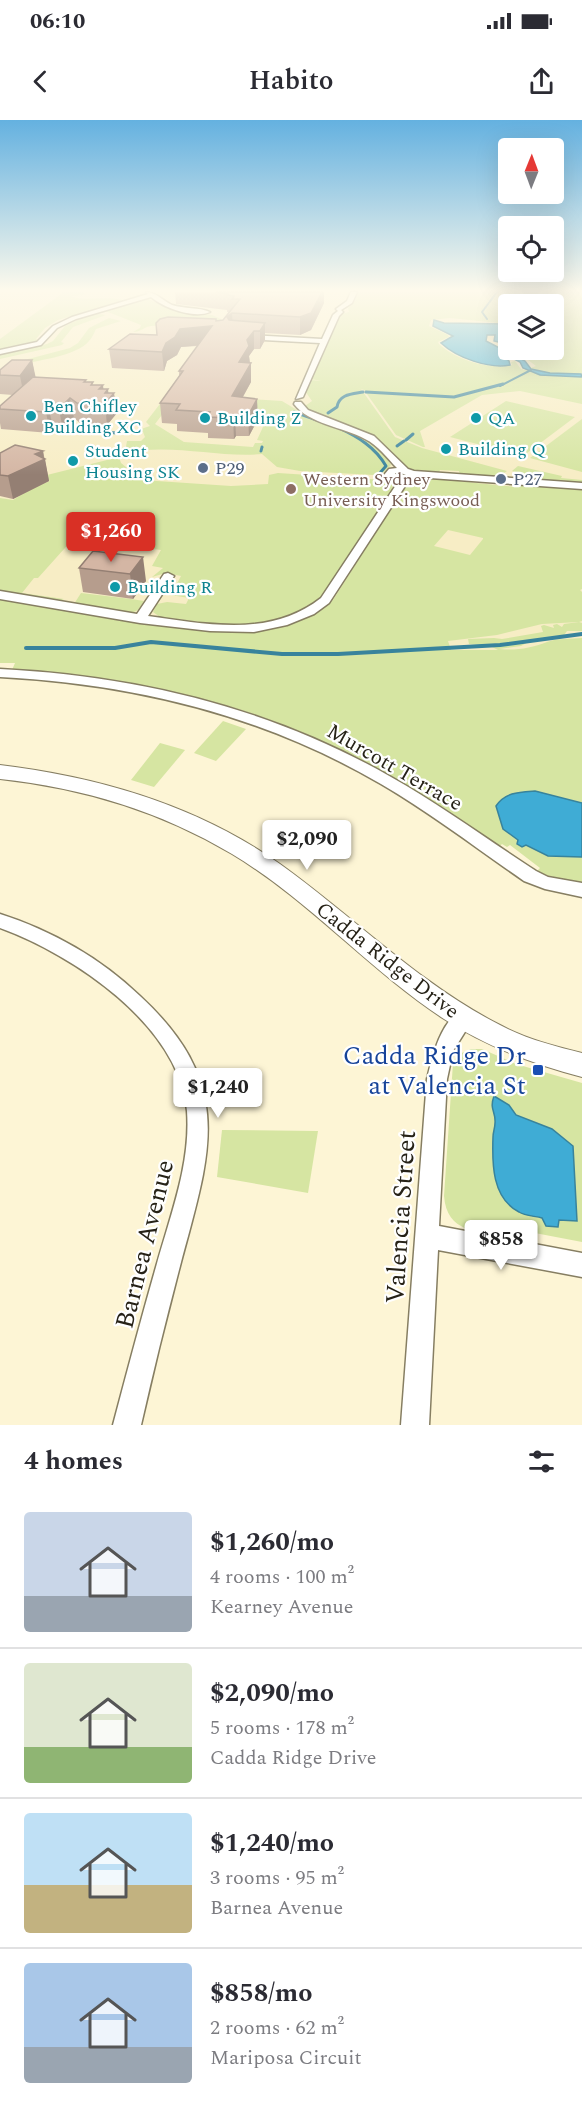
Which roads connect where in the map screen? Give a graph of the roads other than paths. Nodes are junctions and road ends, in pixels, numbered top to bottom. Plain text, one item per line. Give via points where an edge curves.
1 (319, 353) edge
2 (402, 475) junction
3 (582, 486) edge
4 (168, 576) dead end
5 (0, 595) edge
6 (140, 619) junction
7 (0, 673) edge
8 (0, 771) edge
9 (582, 890) edge
10 (0, 921) edge
11 (463, 1019) junction
12 (582, 1065) edge
13 (428, 1236) junction
14 (582, 1265) edge
15 (127, 1425) edge
16 (415, 1425) edge

1 - 2 street via 294,400 305,412 371,438
2 - 3 street
2 - 6 street via 330,593 308,612 274,625 232,629
4 - 6 street
5 - 6 street
7 - 9 street, Murcott Terrace via 134,687 261,721 368,770 530,876
8 - 11 street, Cadda Ridge Drive via 117,794 222,838 280,875
10 - 15 street, Barnea Avenue via 63,948 111,981 144,1011 174,1047 194,1090 198,1123 194,1165
11 - 12 street, Cadda Ridge Drive via 515,1045
11 - 13 street, Valencia Street via 444,1048 439,1067
13 - 14 street
13 - 16 street, Valencia Street

